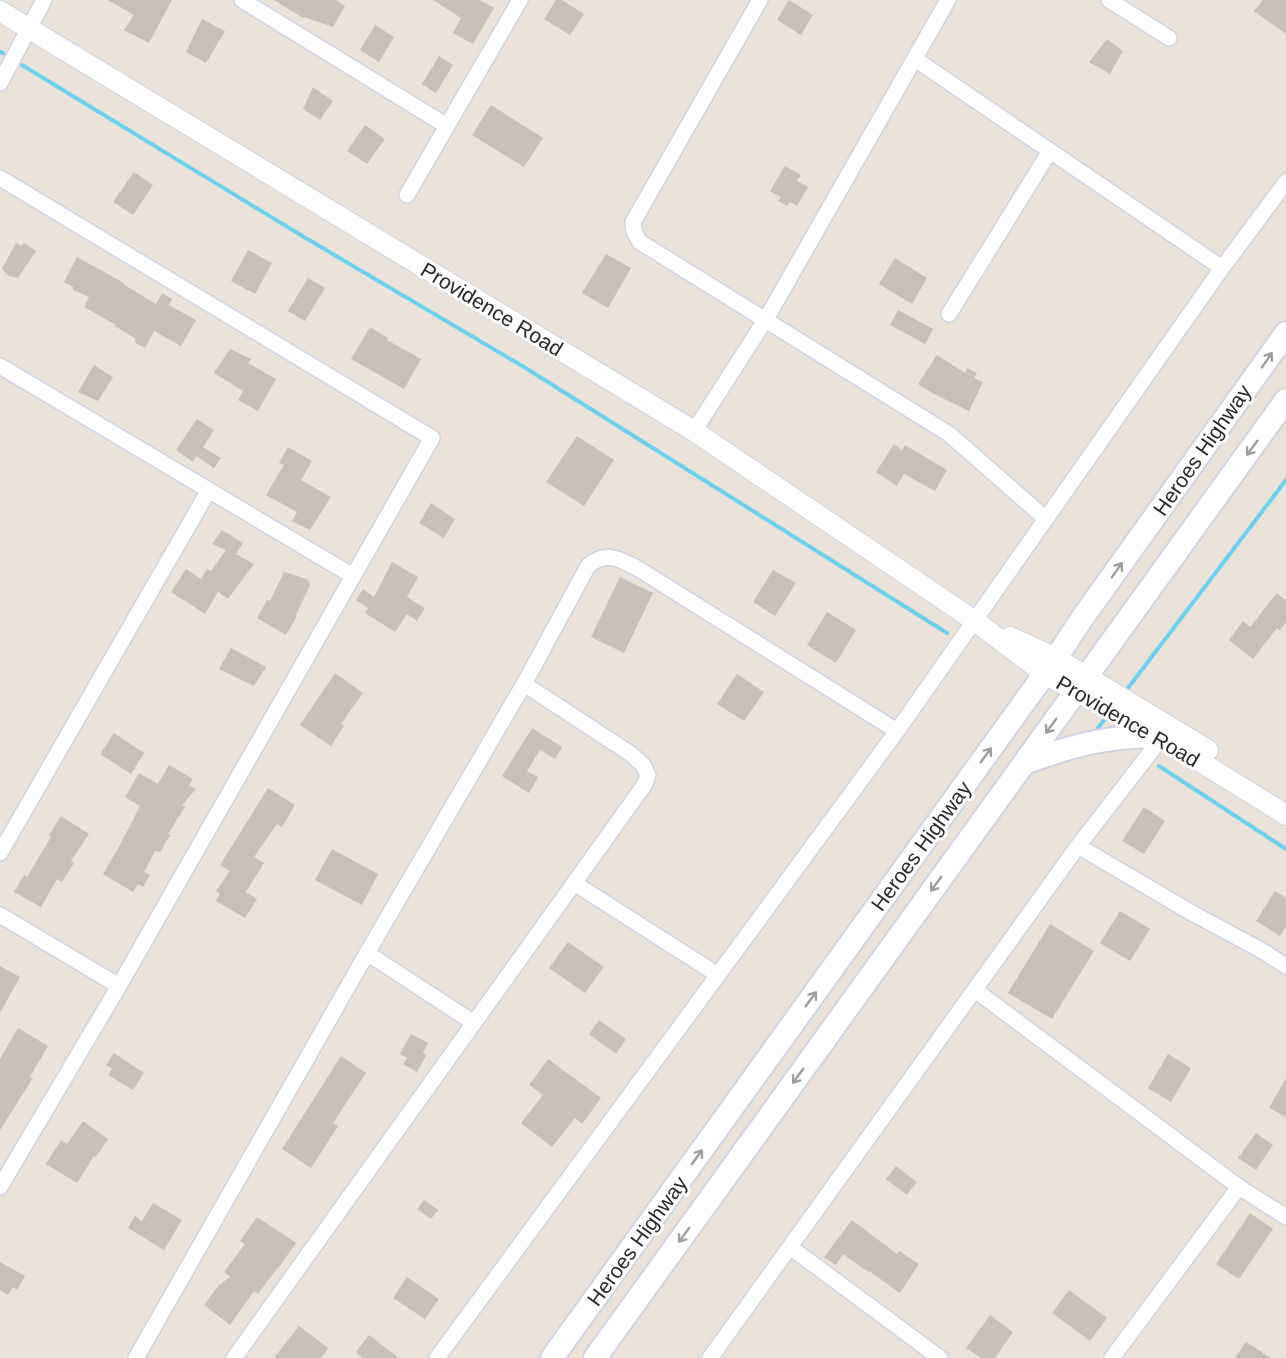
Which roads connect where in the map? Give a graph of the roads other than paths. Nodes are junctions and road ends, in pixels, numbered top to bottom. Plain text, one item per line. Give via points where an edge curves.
1 (44, 0) edge
2 (242, 0) edge
3 (520, 0) edge
4 (760, 0) edge
5 (948, 0) edge
6 (1109, 0) edge
7 (0, 11) edge
8 (29, 29) junction
9 (1169, 38) dead end
10 (915, 58) junction
11 (0, 83) edge
12 (447, 126) junction
13 (1050, 151) junction
14 (0, 178) edge
15 (1286, 182) edge
16 (406, 195) dead end
17 (1222, 268) junction
18 (949, 314) dead end
19 (766, 319) junction
20 (1286, 333) edge
21 (0, 366) edge
22 (1286, 400) edge
23 (694, 431) junction
24 (209, 490) junction
25 (1046, 519) junction
26 (353, 576) junction
27 (975, 621) junction
28 (1050, 666) junction
29 (1087, 676) junction
30 (524, 684) junction
31 (897, 731) junction
32 (1164, 733) junction
33 (1024, 762) junction
34 (1286, 799) edge
35 (1286, 814) edge
36 (1078, 846) junction
37 (0, 853) edge
38 (574, 883) junction
39 (0, 915) edge
40 (367, 953) junction
41 (1286, 966) edge
42 (718, 975) junction
43 (119, 986) junction
44 (975, 990) junction
45 (474, 1023) junction
46 (0, 1187) edge
47 (1239, 1187) junction
48 (1286, 1217) edge
49 (790, 1247) junction
50 (135, 1358) edge
51 (234, 1358) edge
52 (437, 1358) edge
53 (552, 1358) edge
54 (595, 1358) edge
55 (710, 1358) edge
56 (940, 1358) edge
57 (1112, 1358) edge

1 - 8 street
2 - 12 street
3 - 12 street
4 - 19 street via 633,222 640,242
5 - 10 street
6 - 9 street
7 - 8 street, Providence Road
8 - 11 street
8 - 23 street, Providence Road
10 - 13 street
10 - 19 street
12 - 16 street
13 - 17 street
13 - 18 street
14 - 26 street via 432,438
15 - 17 street
17 - 25 street
19 - 23 street
19 - 25 street via 949,434
28 -> 20 main road, Heroes Highway
21 - 24 street
22 -> 29 main road, Heroes Highway
23 - 27 street, Providence Road
24 - 26 street
24 - 37 street
25 - 27 street
26 - 43 street
27 - 28 street, Providence Road
27 - 31 street
28 - 29 street, Providence Road
53 -> 28 main road, Heroes Highway
29 - 32 street, Providence Road
29 -> 33 main road, Heroes Highway
30 - 31 street via 588,566 594,560 614,557
30 - 38 street via 631,754 648,775
30 - 40 street
31 - 42 street
32 - 33 main road via 1101,740
32 - 34 street, Providence Road
32 - 35 street, Providence Road
32 - 36 street
33 -> 54 main road, Heroes Highway
36 - 41 street
36 - 44 street
38 - 42 street
38 - 45 street
39 - 43 street
40 - 45 street
40 - 50 street
42 - 52 street
43 - 46 street
44 - 47 street
44 - 49 street
45 - 51 street
47 - 48 street
47 - 57 street
49 - 55 street
49 - 56 street

